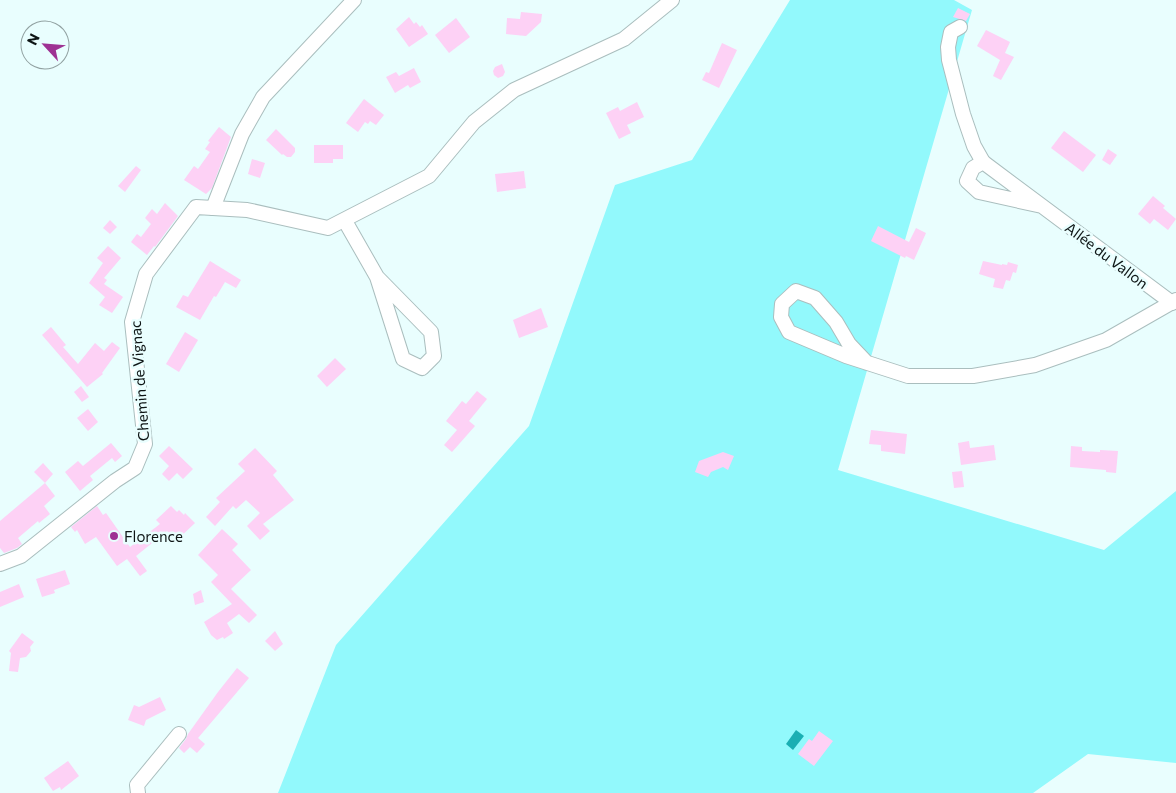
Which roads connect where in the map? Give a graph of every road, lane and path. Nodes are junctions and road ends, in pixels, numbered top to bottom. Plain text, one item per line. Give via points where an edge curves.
1 (354, 0) edge
2 (672, 0) edge
3 (960, 27) dead end
4 (983, 162) junction
5 (1042, 206) junction
6 (213, 208) junction
7 (345, 220) junction
8 (377, 277) junction
9 (1174, 302) edge
10 (867, 363) junction
11 (0, 564) edge
12 (179, 734) dead end
13 (138, 793) edge

1 - 6 street via 263,97 242,134
2 - 7 street via 624,39 514,90 474,122 429,176
3 - 4 street, Allée du Vallon via 951,32 949,60 962,114
4 - 5 street, Allée du Vallon
4 - 5 street, Allée du Vallon via 973,168 967,181 979,192
5 - 9 street, Allée du Vallon
6 - 7 street via 247,210 328,228
6 - 11 street, Chemin de Vignac via 196,207 146,274 132,322 145,444 135,468 21,556
7 - 8 street
8 - 8 street via 403,360 422,368 434,356 431,332
9 - 10 street, Allée du Vallon via 1106,340 1035,365 973,376 908,376
10 - 10 street, Allée du Vallon via 789,332 781,317 782,304 796,291 815,298
12 - 13 street via 137,785

